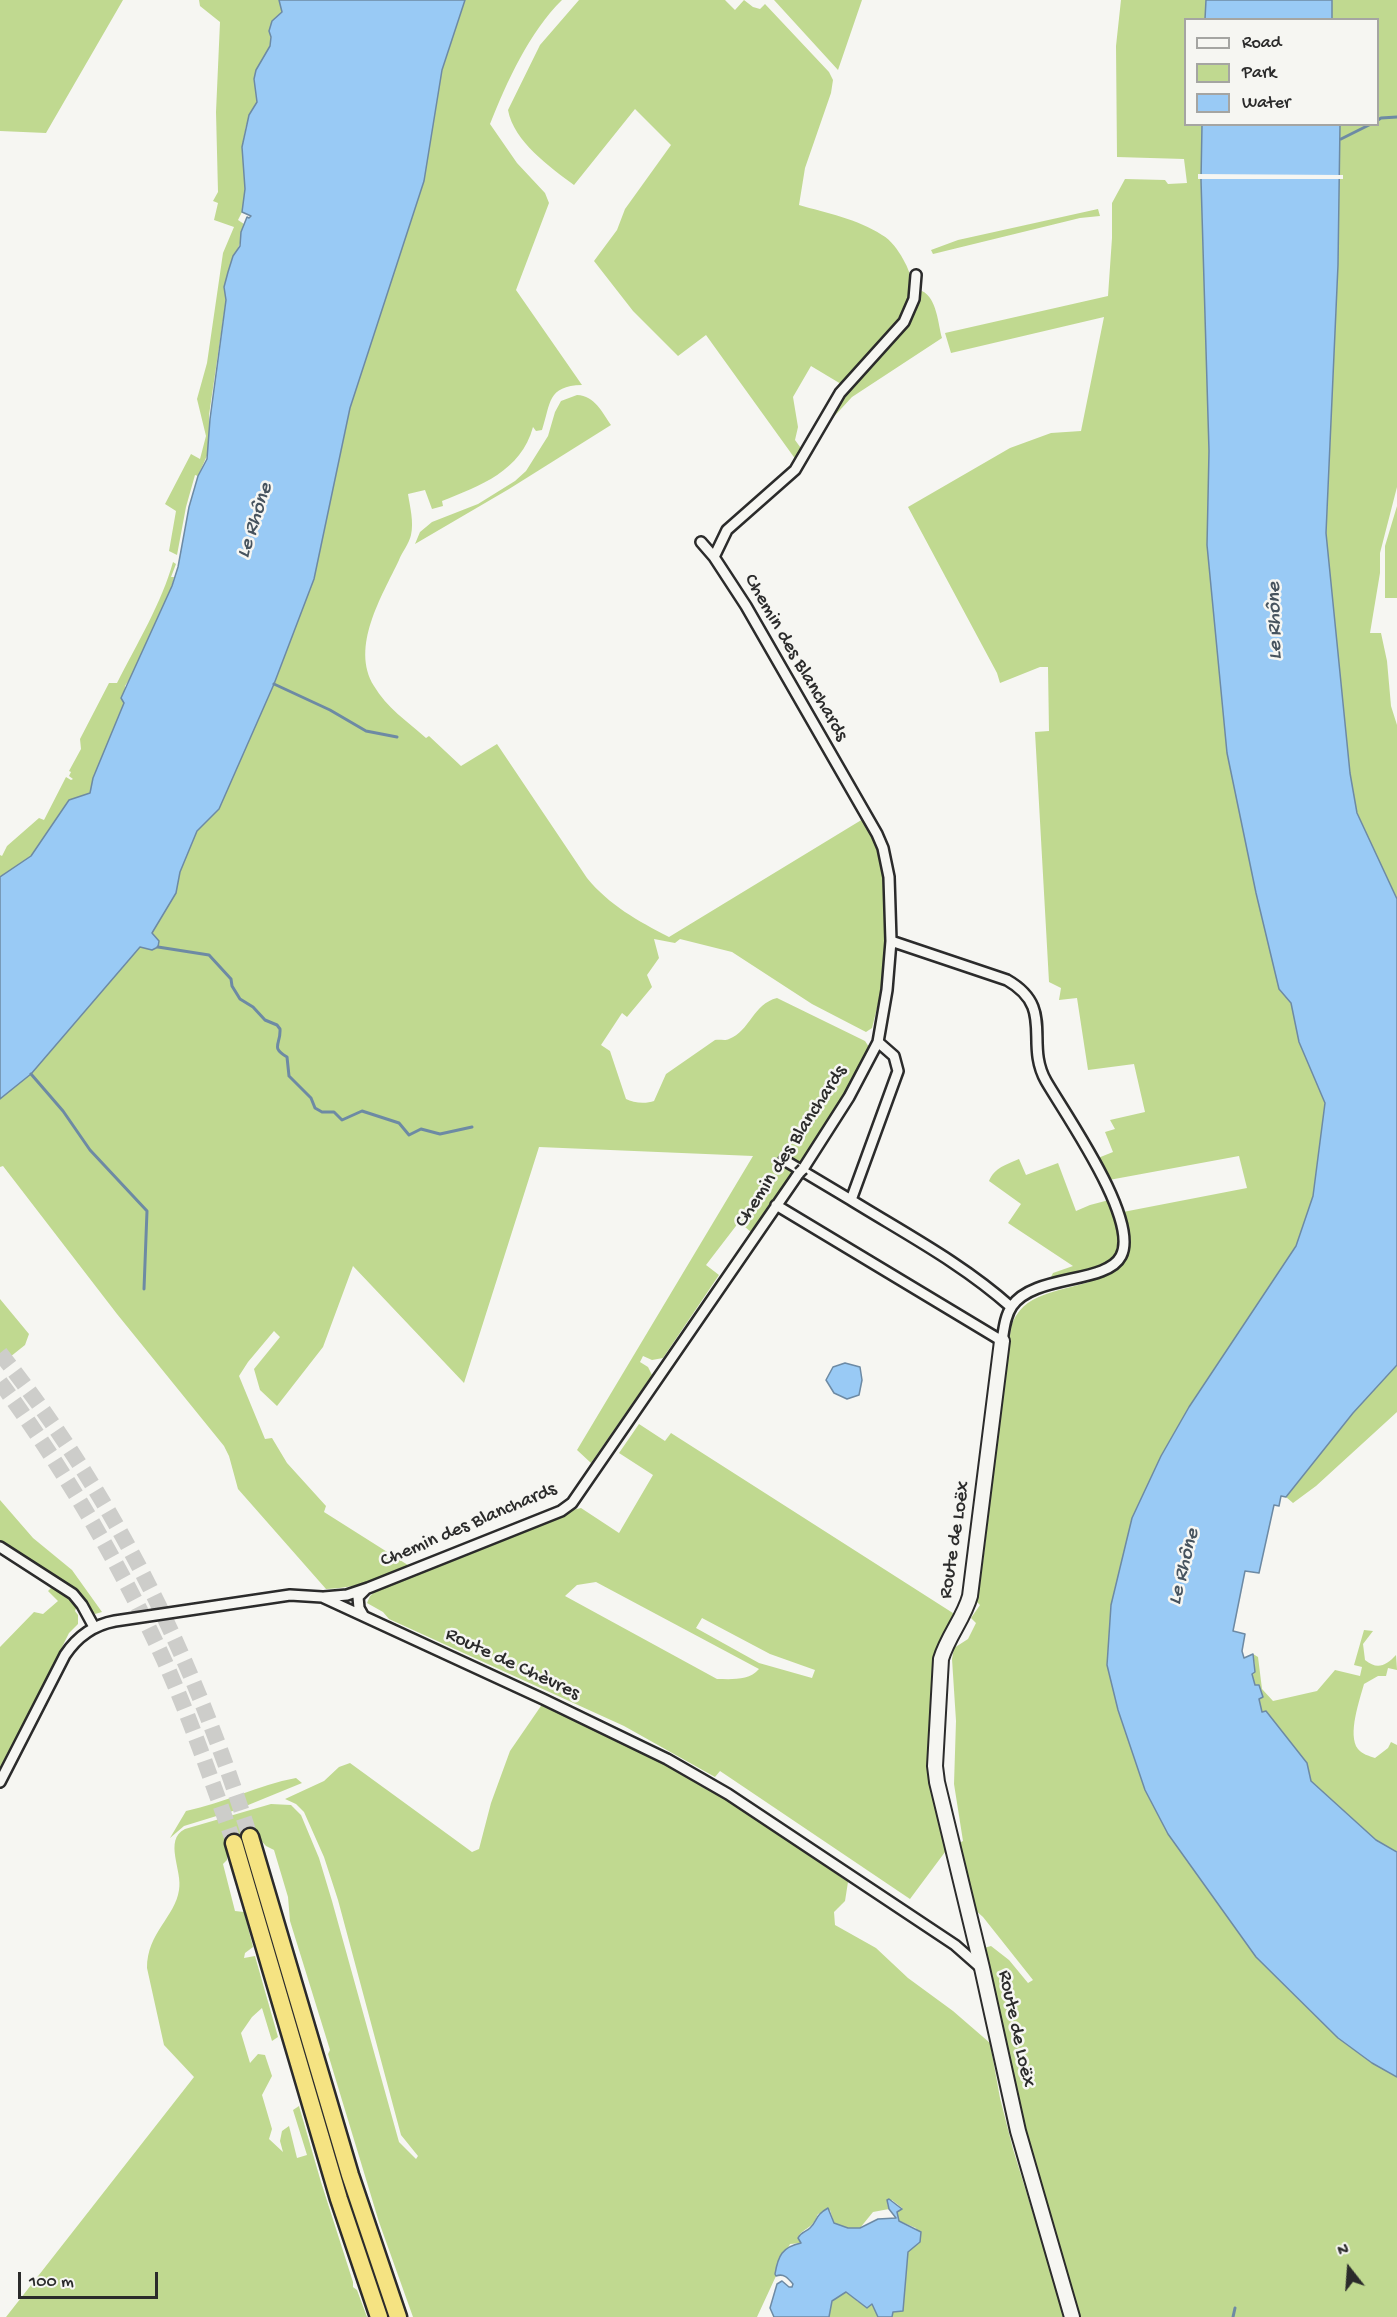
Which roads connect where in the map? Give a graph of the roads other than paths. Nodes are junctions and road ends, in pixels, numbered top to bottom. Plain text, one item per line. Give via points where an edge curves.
1 (916, 275) dead end
2 (701, 543) dead end
3 (714, 557) junction
4 (891, 941) junction
5 (878, 1042) junction
6 (784, 1160) dead end
7 (851, 1200) junction
8 (776, 1205) junction
9 (1011, 1307) junction
10 (1002, 1341) junction
11 (0, 1547) edge
12 (368, 1588) junction
13 (322, 1598) junction
14 (364, 1617) junction
15 (94, 1627) junction
16 (0, 1782) edge
17 (250, 1837) tunnel mouth
18 (234, 1843) tunnel mouth
19 (982, 1968) junction
20 (379, 2317) edge
21 (398, 2317) edge
22 (1072, 2317) edge

1 - 3 street via 914,299 904,322 840,393 795,470 727,530
2 - 3 street, Chemin des Blanchards
3 - 4 street, Chemin des Blanchards via 746,606 883,848 889,878
4 - 5 street, Chemin des Blanchards
4 - 9 street via 1007,981 1025,994 1038,1023 1036,1056 1042,1074 1090,1154 1121,1219 1124,1247 1112,1267 1049,1284 1020,1298
5 - 7 street via 894,1056 898,1071
5 - 8 street, Chemin des Blanchards via 849,1097
6 - 7 street
7 - 9 street via 959,1266
8 - 10 street
8 - 12 street, Chemin des Blanchards via 572,1503 561,1511
9 - 10 street, Route de Loëx
10 - 19 street, Route de Loëx via 972,1587 965,1611 941,1659 935,1752 937,1782
11 - 15 street via 73,1594
12 - 13 street, Chemin des Blanchards
12 - 14 street via 358,1597
13 - 14 street, Route de Chèvres
13 - 15 street, Route de Chèvres via 290,1595
14 - 19 street, Route de Chèvres via 667,1759 756,1813
15 - 16 street via 65,1655
17 - 21 highway via 350,2175
18 - 20 highway via 339,2199
19 - 22 street, Route de Loëx via 1018,2131

